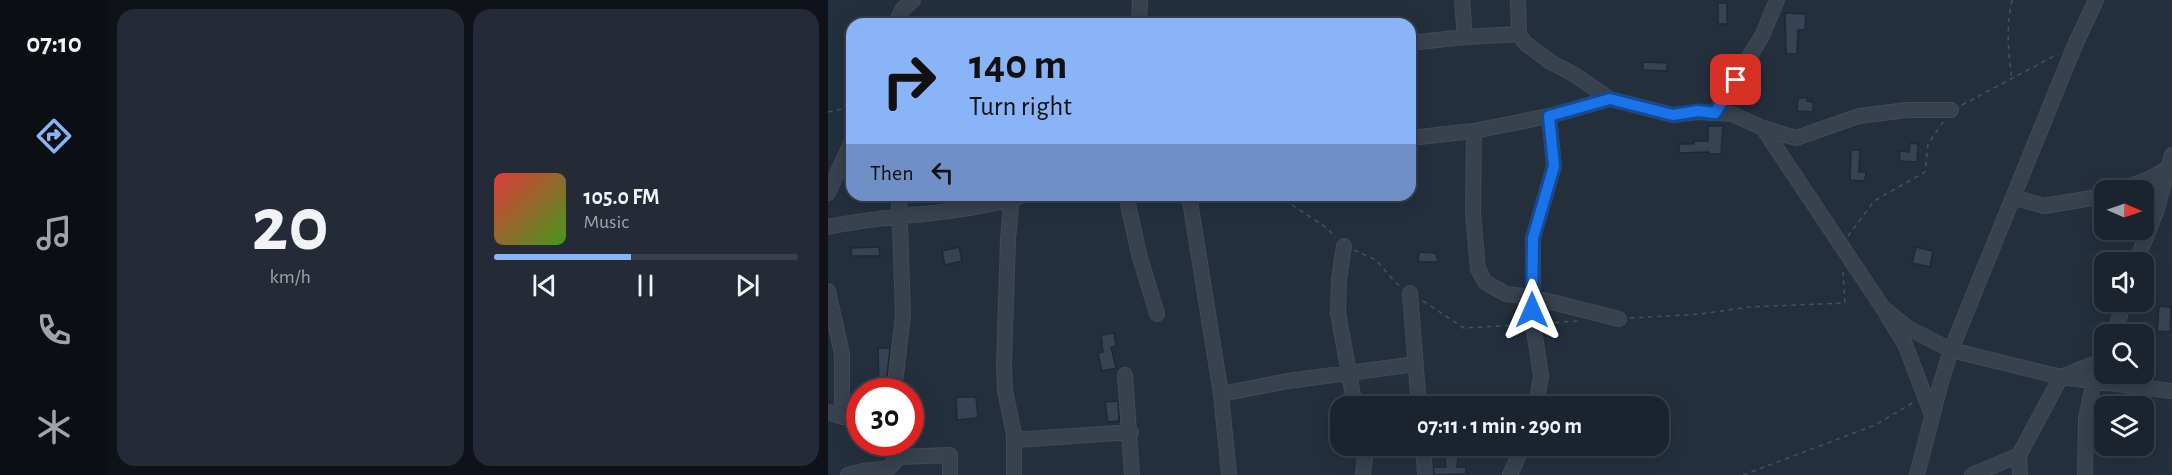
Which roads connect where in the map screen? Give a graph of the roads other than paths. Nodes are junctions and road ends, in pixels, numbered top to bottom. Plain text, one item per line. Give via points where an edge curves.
1 (913, 0) edge
2 (1140, 0) edge
3 (1462, 0) edge
4 (1518, 0) edge
5 (1777, 0) edge
6 (2096, 0) edge
7 (898, 18) edge
8 (1139, 18) edge
9 (1519, 34) junction
10 (1466, 37) junction
11 (1416, 42) edge
12 (1610, 99) junction
13 (1951, 110) road end
14 (1715, 113) junction
15 (1549, 116) junction
16 (1763, 128) junction
17 (1474, 131) junction
18 (1416, 137) edge
19 (846, 154) edge
20 (2172, 154) edge
21 (2167, 169) junction
22 (2146, 180) edge
23 (828, 193) edge
24 (2013, 196) junction
25 (2094, 198) edge
26 (900, 201) edge
27 (994, 201) edge
28 (1015, 201) edge
29 (1127, 201) edge
30 (1190, 201) edge
31 (901, 216) junction
32 (828, 227) edge
33 (1344, 246) road end
34 (2140, 252) edge
35 (828, 291) edge
36 (1410, 293) road end
37 (1532, 297) junction
38 (1883, 308) junction
39 (1156, 314) dead end
40 (1619, 319) road end
41 (1951, 350) junction
42 (842, 354) junction
43 (828, 360) edge
44 (1416, 364) junction
45 (2094, 364) edge
46 (1349, 373) junction
47 (1125, 375) dead end
48 (2061, 377) junction
49 (896, 378) edge
50 (2094, 381) joint
51 (2117, 384) edge
52 (2172, 391) edge
53 (1221, 394) junction
54 (1353, 396) edge
55 (1418, 396) edge
56 (1538, 396) edge
57 (835, 415) edge
58 (1932, 415) junction
59 (1131, 432) junction
60 (1014, 440) junction
61 (2019, 455) junction
62 (1365, 456) edge
63 (1424, 456) edge
64 (1519, 456) edge
65 (900, 458) joint
66 (848, 475) edge
67 (950, 475) edge
68 (1014, 475) edge
69 (1132, 475) edge
70 (1229, 475) edge
71 (1363, 475) edge
72 (1425, 475) edge
73 (1510, 475) edge
74 (1917, 475) edge
75 (1972, 475) edge
76 (2020, 475) edge
77 (2085, 475) edge

1 - 7 street
2 - 8 street
3 - 10 street
4 - 9 street
5 - 14 street via 1762,36
6 - 24 street
9 - 10 street
9 - 12 street via 1548,61
10 - 11 street
12 - 14 street via 1673,115
12 - 15 street
13 - 16 street via 1859,116 1796,138
14 - 16 street via 1732,114
15 - 17 street
15 - 37 street via 1554,166 1533,238
16 - 38 street
17 - 18 street
17 - 37 street via 1473,213 1478,269 1485,282 1506,294
19 - 23 street
20 - 21 street
21 - 22 street
21 - 34 street
24 - 25 street via 2044,206
24 - 41 street
26 - 31 street
27 - 31 street
28 - 60 street via 1008,239 1004,366
29 - 39 street
30 - 53 street
31 - 32 street
31 - 49 street via 903,315
33 - 46 street via 1338,313
35 - 42 street
36 - 44 street
37 - 40 street
37 - 56 street via 1541,376
38 - 41 street via 1908,328
38 - 58 street via 1905,344
41 - 48 street
41 - 58 street
42 - 43 street
42 - 57 street
44 - 46 street
44 - 55 street
45 - 48 street
46 - 53 street
46 - 54 street
47 - 59 street
48 - 50 street
48 - 61 street
50 - 77 street via 2086,418
51 - 52 street
53 - 70 street
58 - 74 street
59 - 60 street
59 - 69 street
60 - 68 street
61 - 75 street
61 - 76 street
62 - 71 street
63 - 72 street
64 - 73 street
65 - 66 street via 889,468
65 - 67 street via 950,455

